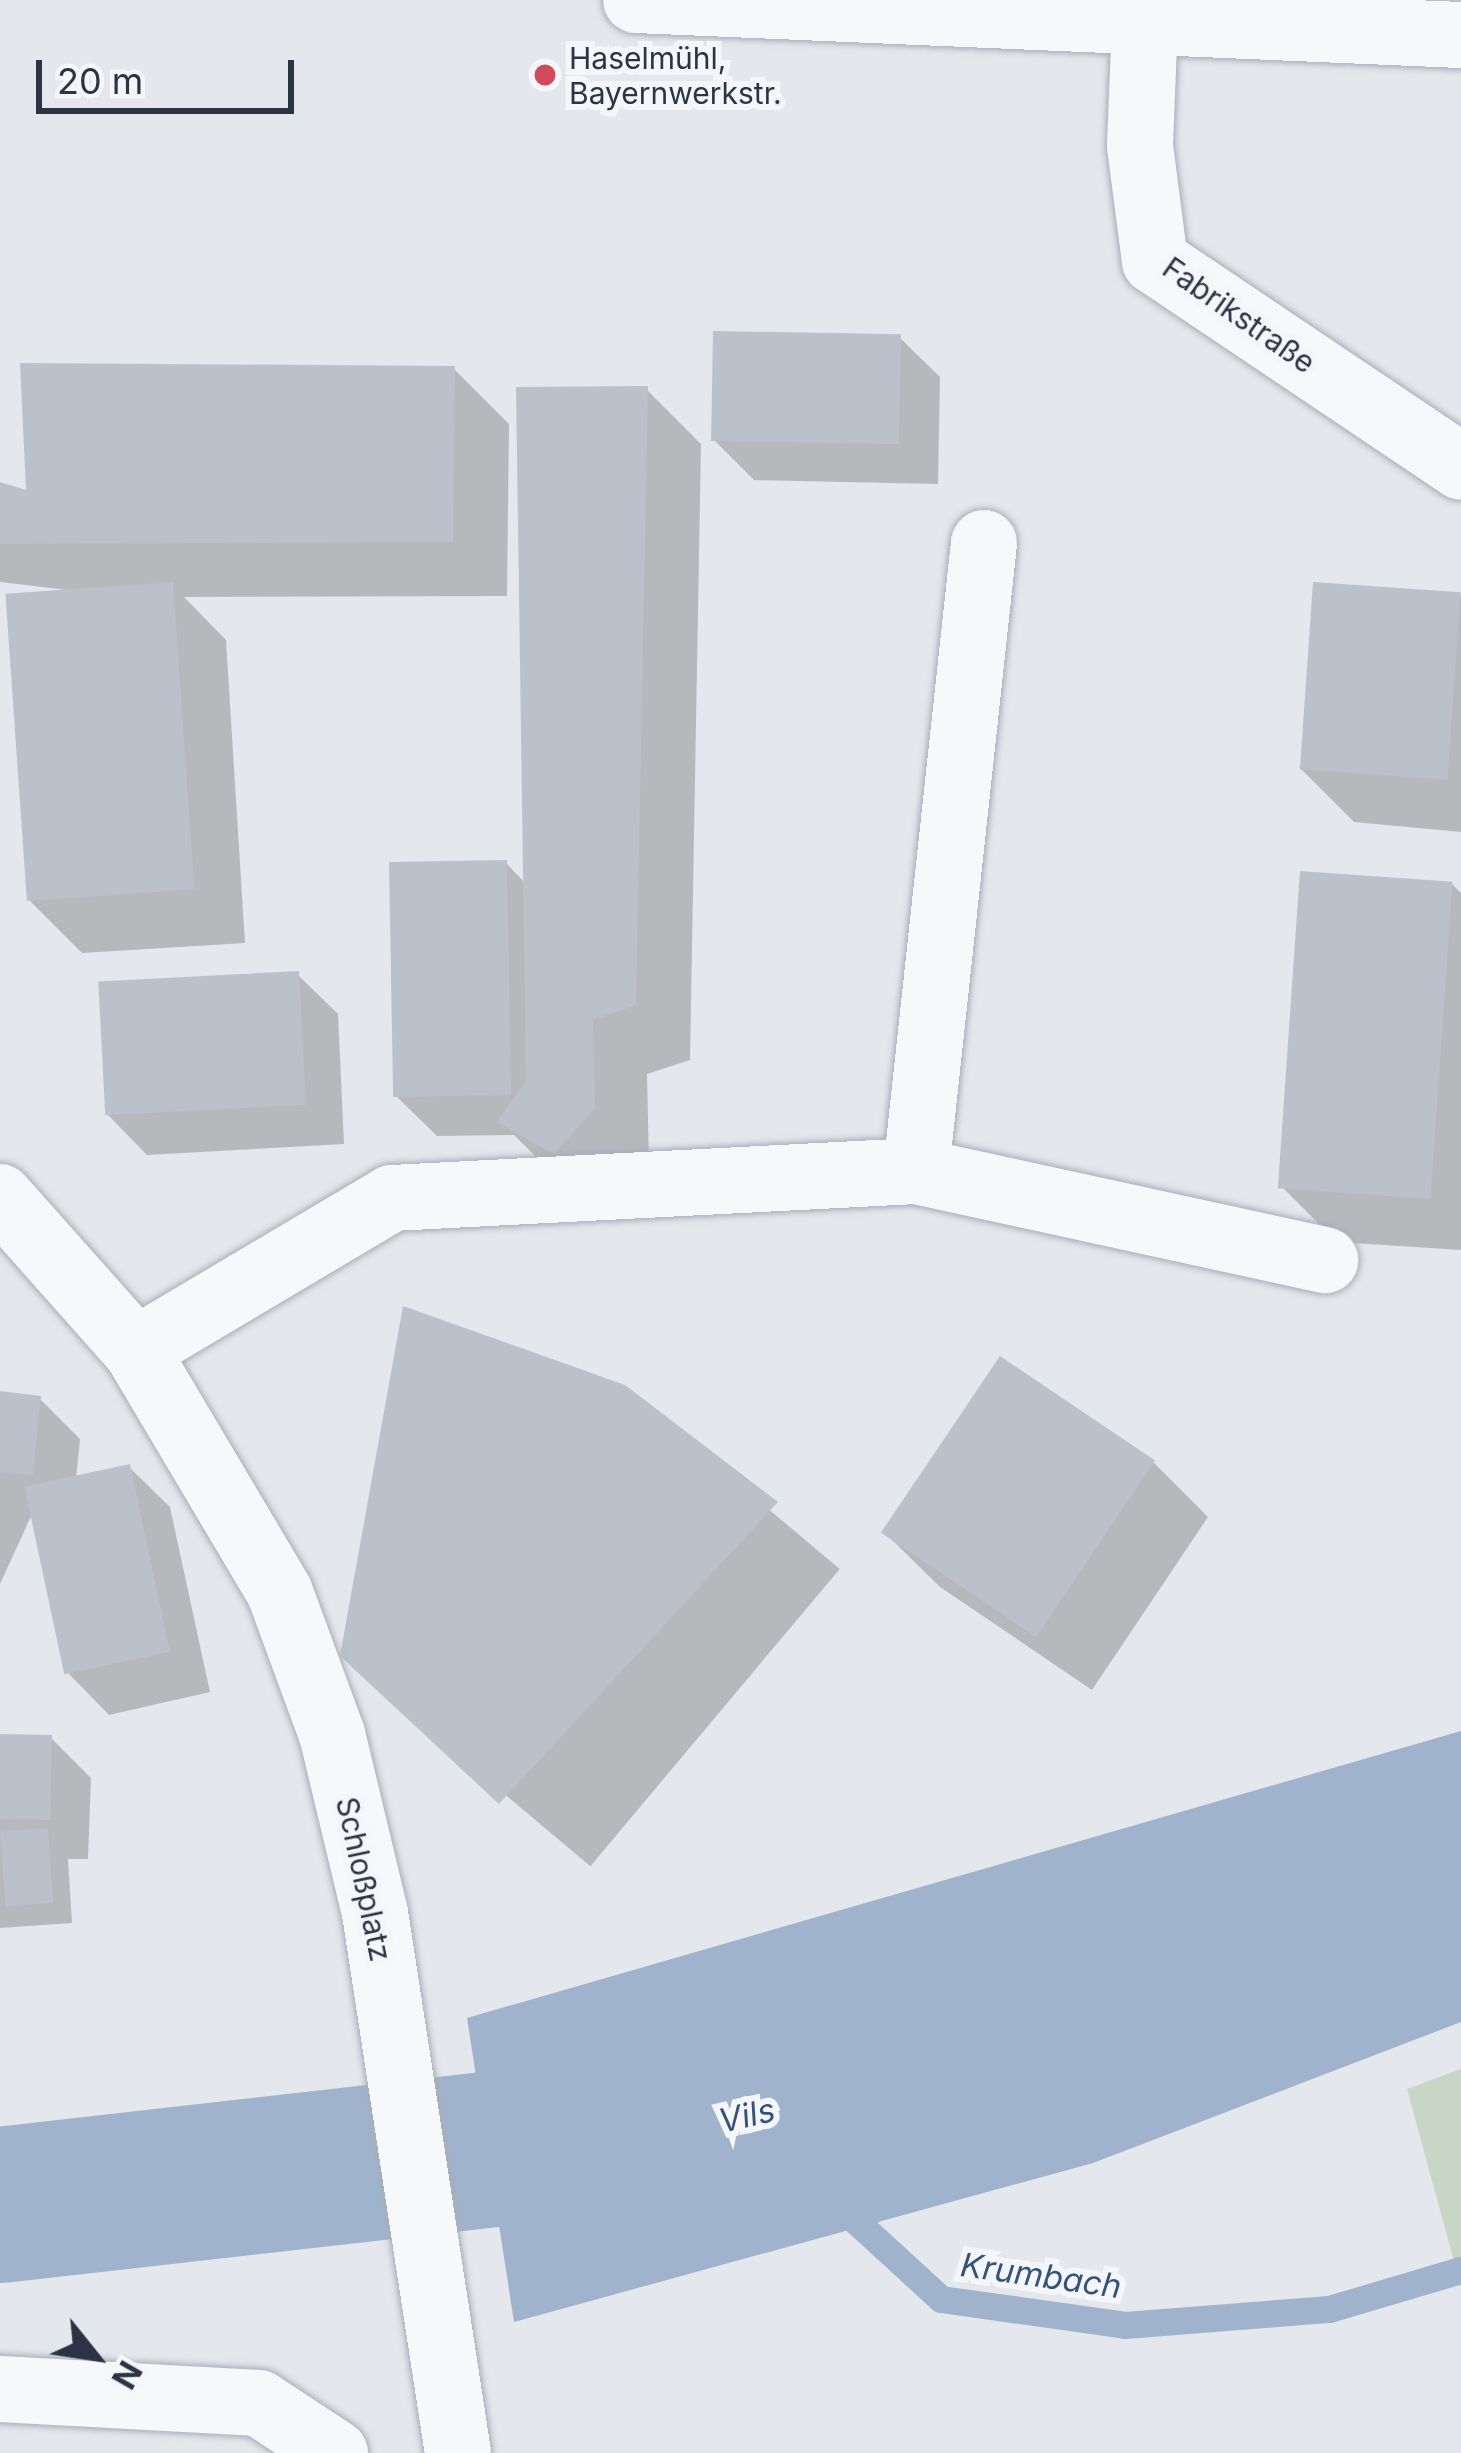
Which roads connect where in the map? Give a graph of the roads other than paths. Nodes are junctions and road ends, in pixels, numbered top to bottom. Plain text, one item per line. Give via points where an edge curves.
1 (635, 0) edge
2 (1145, 20) junction
3 (1461, 35) edge
4 (1461, 467) edge
5 (984, 543) dead end
6 (916, 1171) junction
7 (0, 1197) edge
8 (1325, 1260) dead end
9 (136, 1350) junction
10 (0, 2389) edge
11 (456, 2440) edge
12 (335, 2453) edge

1 - 2 street
2 - 3 street
2 - 4 street, Fabrikstraße via 1140,146 1155,261
5 - 6 street
6 - 8 street
6 - 9 street via 392,1198
7 - 9 street, Schloßplatz
9 - 11 street, Schloßplatz via 280,1593 332,1734 375,1913
10 - 12 street via 259,2403

